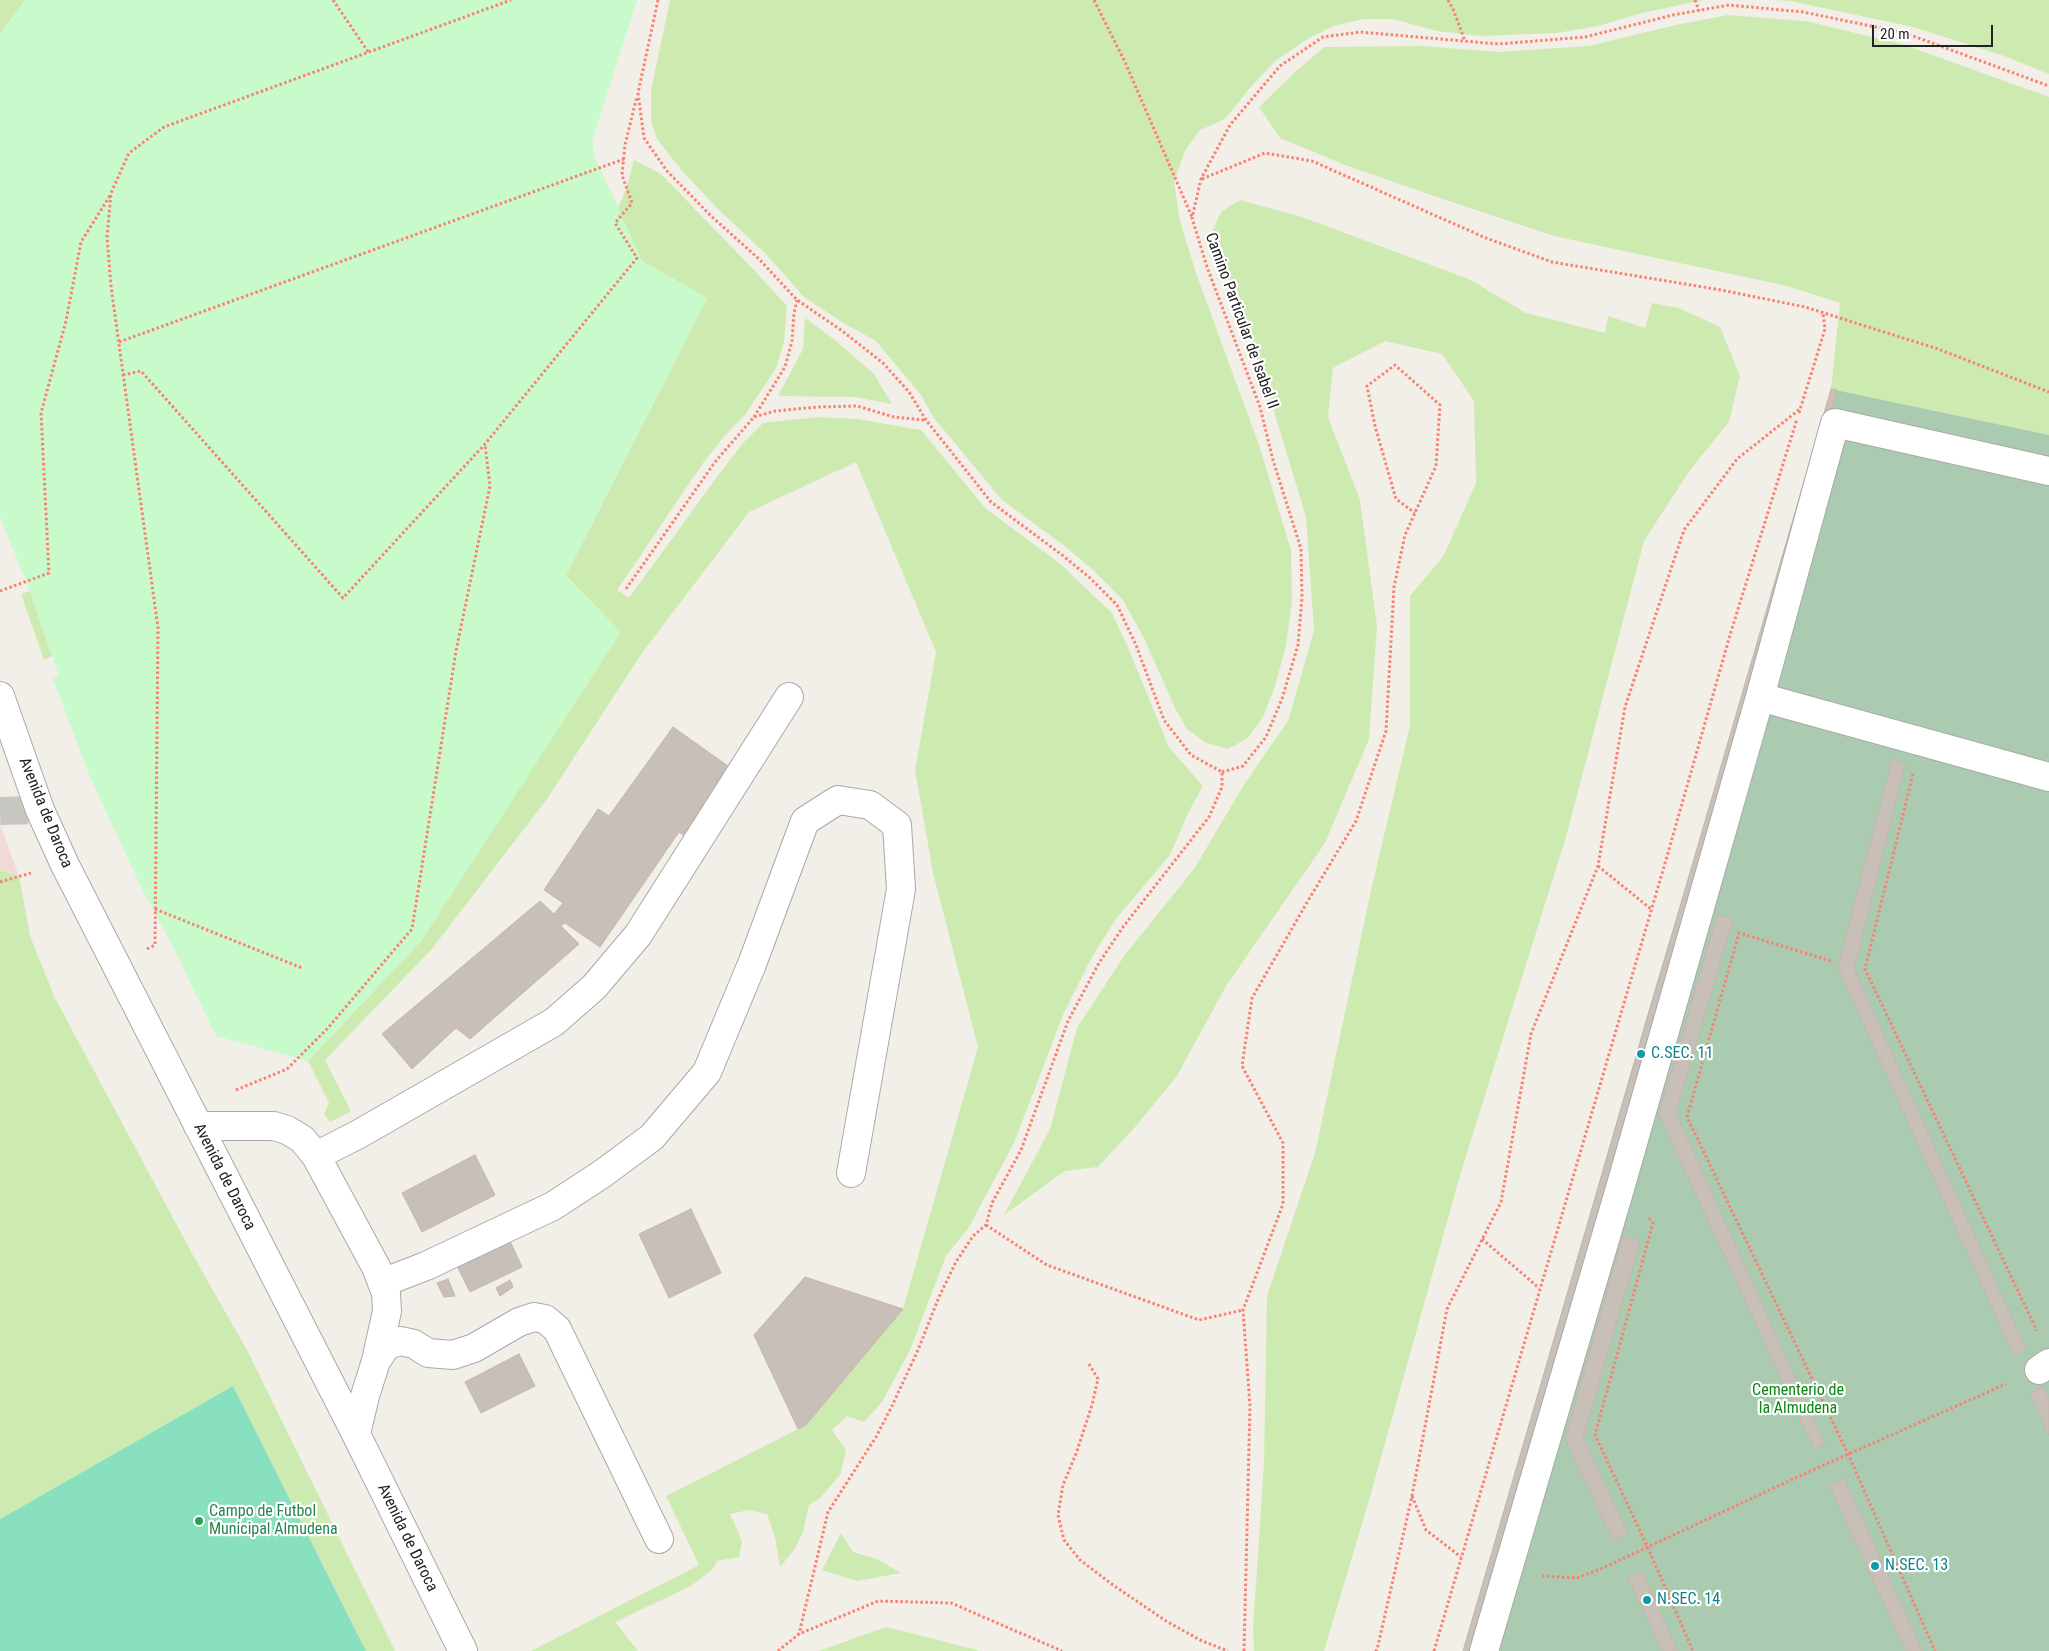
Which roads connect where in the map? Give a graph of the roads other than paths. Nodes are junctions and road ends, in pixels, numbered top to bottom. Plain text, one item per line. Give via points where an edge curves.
1 (2049, 471) edge
2 (0, 696) edge
3 (789, 697) dead end
4 (1760, 697) junction
5 (2049, 776) edge
6 (198, 1126) junction
7 (316, 1156) junction
8 (851, 1172) dead end
9 (382, 1283) junction
10 (376, 1361) junction
11 (356, 1434) junction
12 (659, 1539) dead end
13 (463, 1651) edge
14 (1484, 1651) edge

1 - 4 street via 1835,423
2 - 6 street, Avenida de Daroca via 40,810 65,865
3 - 7 street via 638,935 594,987 554,1022
4 - 5 street
4 - 14 street
6 - 7 street via 274,1126 302,1139
6 - 11 street, Avenida de Daroca
7 - 9 street
8 - 9 street via 901,889 897,825 870,805 838,800 805,821 752,964 707,1072 652,1137 553,1206 426,1266
9 - 10 street via 386,1293 386,1311
10 - 11 street
10 - 12 street via 387,1345 400,1340 428,1353 453,1355 474,1348 519,1322 534,1317 546,1319 556,1329
11 - 13 street, Avenida de Daroca

